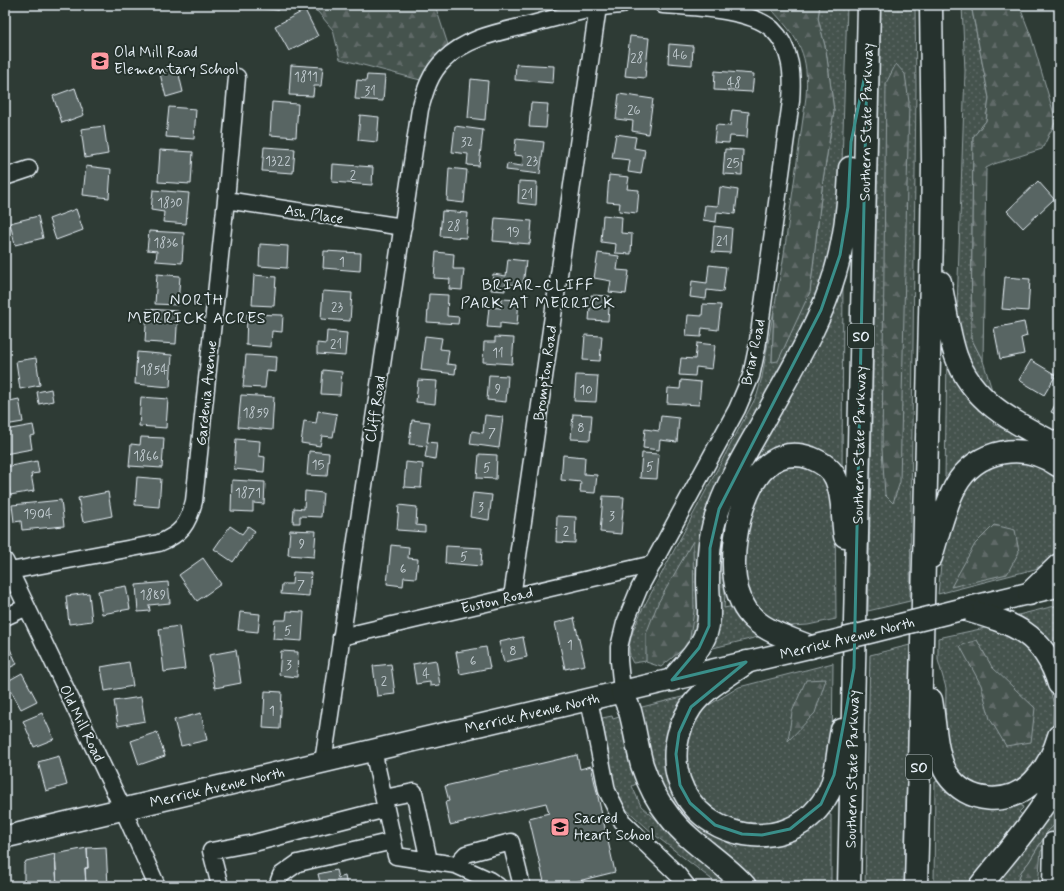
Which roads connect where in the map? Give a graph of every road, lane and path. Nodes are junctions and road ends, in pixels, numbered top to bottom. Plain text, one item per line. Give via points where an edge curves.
1 (621, 5) edge
2 (662, 5) edge
3 (931, 5) edge
4 (598, 7) junction
5 (868, 8) edge
6 (867, 65) junction
7 (237, 77) dead end
8 (29, 169) dead end
9 (5, 177) edge
10 (226, 200) junction
11 (403, 228) junction
12 (932, 236) junction
13 (1059, 446) edge
14 (1059, 466) edge
15 (653, 564) junction
16 (1059, 565) edge
17 (7, 566) edge
18 (923, 585) junction
19 (1059, 586) edge
20 (1029, 594) junction
21 (512, 597) junction
22 (27, 607) junction
23 (855, 608) junction
24 (963, 610) junction
25 (5, 617) edge
26 (341, 637) junction
27 (811, 647) junction
28 (922, 648) junction
29 (747, 662) junction
30 (854, 668) junction
31 (672, 680) junction
32 (1059, 684) edge
33 (622, 691) junction
34 (589, 699) junction
35 (1059, 736) edge
36 (373, 750) junction
37 (323, 762) junction
38 (1059, 779) edge
39 (385, 803) junction
40 (123, 809) junction
41 (5, 837) edge
42 (393, 841) junction
43 (1052, 841) dead end
44 (429, 861) junction
45 (456, 865) junction
46 (157, 886) edge
47 (220, 886) edge
48 (277, 886) edge
49 (498, 886) edge
50 (522, 886) edge
51 (687, 886) edge
52 (745, 886) edge
53 (849, 886) edge
54 (916, 886) edge
55 (980, 886) edge
56 (1051, 886) edge

1 - 4 street, Cliff Road
2 - 15 street, Briar Road via 713,9 759,21 772,29 784,45 792,69 793,82 751,376 738,409
3 - 12 highway, SO
4 - 11 street, Cliff Road via 479,38 457,49 443,60 428,82 420,109
4 - 21 street, Brompton Road
5 - 6 highway, Southern State Parkway / SO
6 - 23 highway, Southern State Parkway / SO
6 - 31 highway via 851,142 844,238 829,292 813,330 740,463 719,509 710,548 708,626 703,642
7 - 10 street, Gardenia Avenue
8 - 9 street
10 - 11 street, Ash Place
10 - 17 street, Gardenia Avenue via 195,494 190,517 172,538 159,543
11 - 26 street, Cliff Road
12 - 13 highway via 953,346 967,378 993,407
12 - 18 highway, SO
14 - 18 highway via 1039,455 1011,451 985,458 970,469 956,486 950,500
15 - 21 street, Euston Road
15 - 33 street, Briar Road via 639,589 623,629 618,661
16 - 20 highway
17 - 22 street, Old Mill Road
18 - 28 highway, SO
19 - 20 main road, Merrick Avenue North
20 - 24 main road, Merrick Avenue North
21 - 26 street, Euston Road
22 - 25 street
22 - 40 street, Old Mill Road
23 - 27 highway via 837,480 820,462 806,457 786,456 772,463 755,480 744,504 735,546 735,580 740,598 753,619 773,631
23 - 30 highway, Southern State Parkway / SO
24 - 27 main road, Merrick Avenue North, bridge
24 - 32 highway via 1008,623 1027,634 1044,651
26 - 37 street, Cliff Road
27 - 29 main road, Merrick Avenue North
28 - 35 highway via 941,759 952,780 965,791 988,799 1014,795 1033,782 1042,771 1050,760
28 - 54 highway, SO
29 - 30 highway via 710,689 691,707 679,733 676,764 680,785 698,812 724,829 753,835 772,834 790,829 815,812 827,796 834,775
29 - 31 main road, Merrick Avenue North
30 - 53 highway, Southern State Parkway / SO
31 - 33 main road, Merrick Avenue North
33 - 34 main road, Merrick Avenue North
33 - 52 highway via 630,711 642,765 660,804 687,836 727,867
34 - 36 main road, Merrick Avenue North
34 - 51 street via 607,791 622,821
36 - 37 main road, Merrick Avenue North
36 - 39 street
37 - 40 main road, Merrick Avenue North
38 - 55 highway via 1033,819
39 - 42 street
39 - 44 street via 414,792
39 - 47 street via 254,843 211,851
40 - 41 main road, Merrick Avenue North
40 - 46 street, Old Mill Road
42 - 44 street via 396,856
42 - 48 street via 298,863 281,875
43 - 56 street
44 - 45 street
45 - 49 street
45 - 50 street via 466,854 511,842

